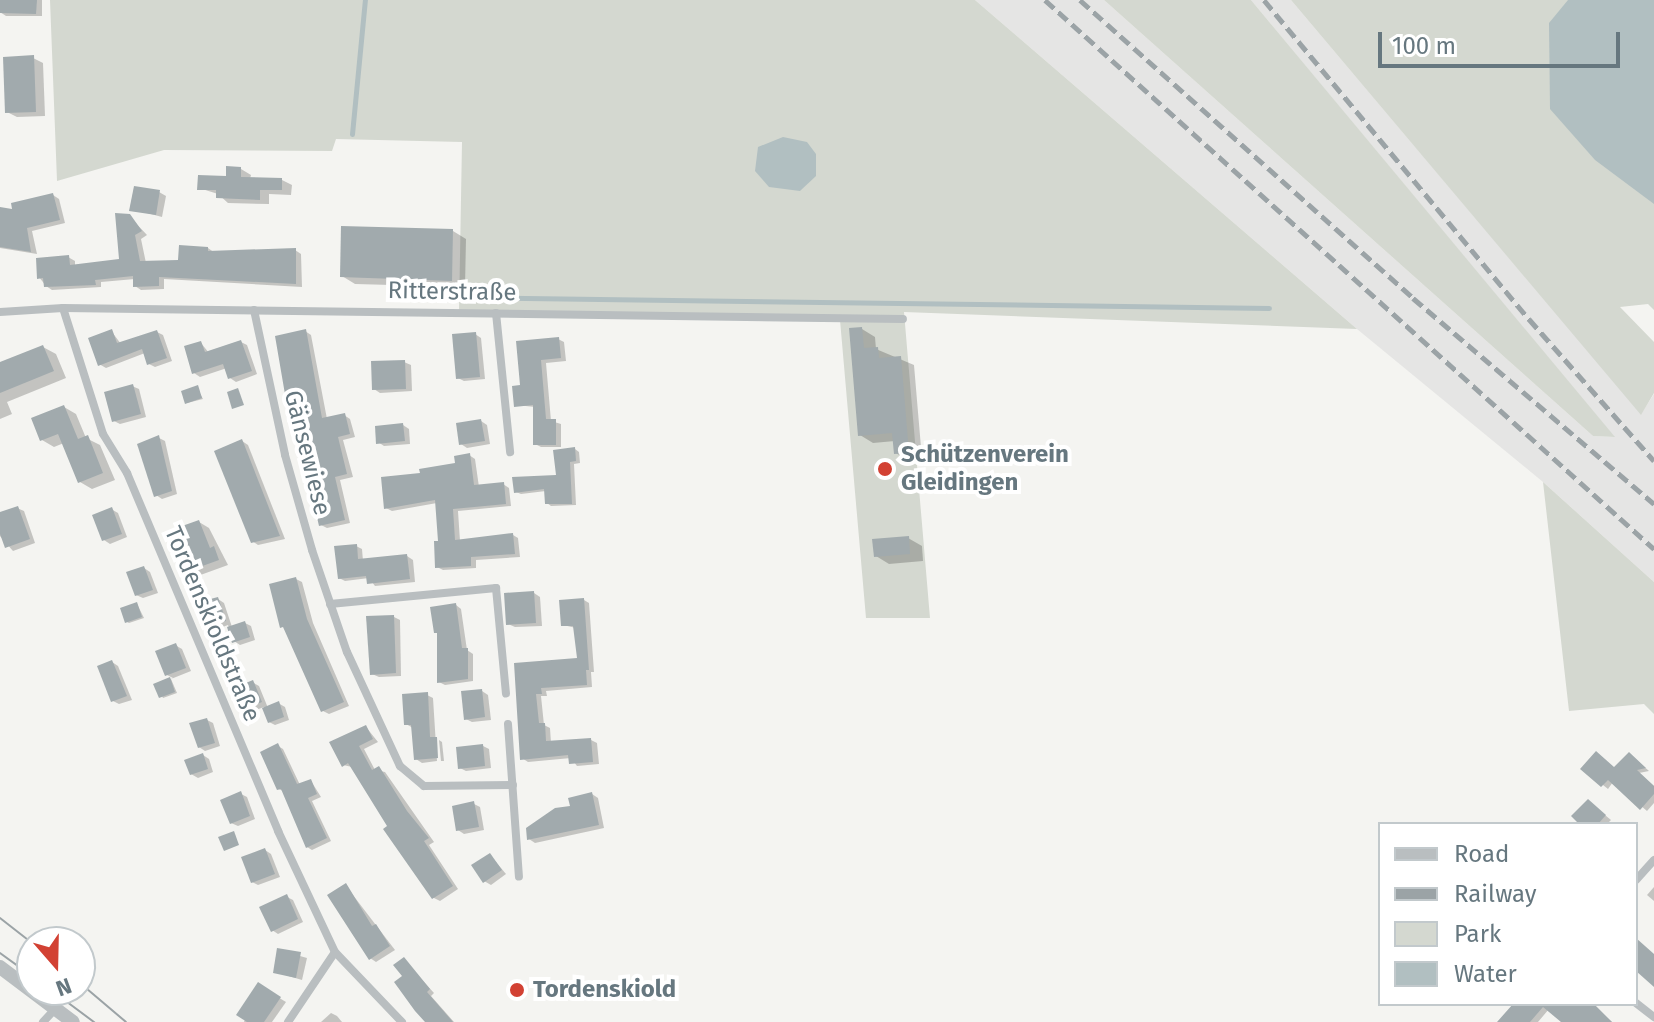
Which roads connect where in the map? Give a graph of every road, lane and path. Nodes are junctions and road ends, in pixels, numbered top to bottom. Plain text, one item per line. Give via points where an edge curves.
1 (63, 308) junction
2 (254, 310) junction
3 (0, 312) edge
4 (496, 313) junction
5 (903, 319) dead end
6 (510, 452) dead end
7 (330, 604) junction
8 (506, 694) dead end
9 (508, 724) dead end
10 (513, 785) junction
11 (1654, 860) edge
12 (519, 877) dead end
13 (1638, 878) edge
14 (335, 952) junction
15 (0, 967) edge
16 (55, 1009) junction
17 (1652, 1015) edge
18 (43, 1022) edge
19 (73, 1022) edge
20 (288, 1022) edge
21 (402, 1022) edge
22 (1642, 1022) edge

1 - 2 street, Ritterstraße
1 - 3 street, Ritterstraße
1 - 14 street, Tordenskioldstraße via 103,434 127,473
2 - 4 street, Ritterstraße
2 - 7 street, Gänsewiese via 285,455
4 - 5 street, Ritterstraße
4 - 6 street
7 - 8 street via 496,588
7 - 10 street, Gänsewiese via 400,766 424,786
9 - 10 street
10 - 12 street
11 - 13 street
14 - 20 street
14 - 21 street, Tordenskioldstraße
15 - 16 street
16 - 18 street
16 - 19 street
17 - 22 street

